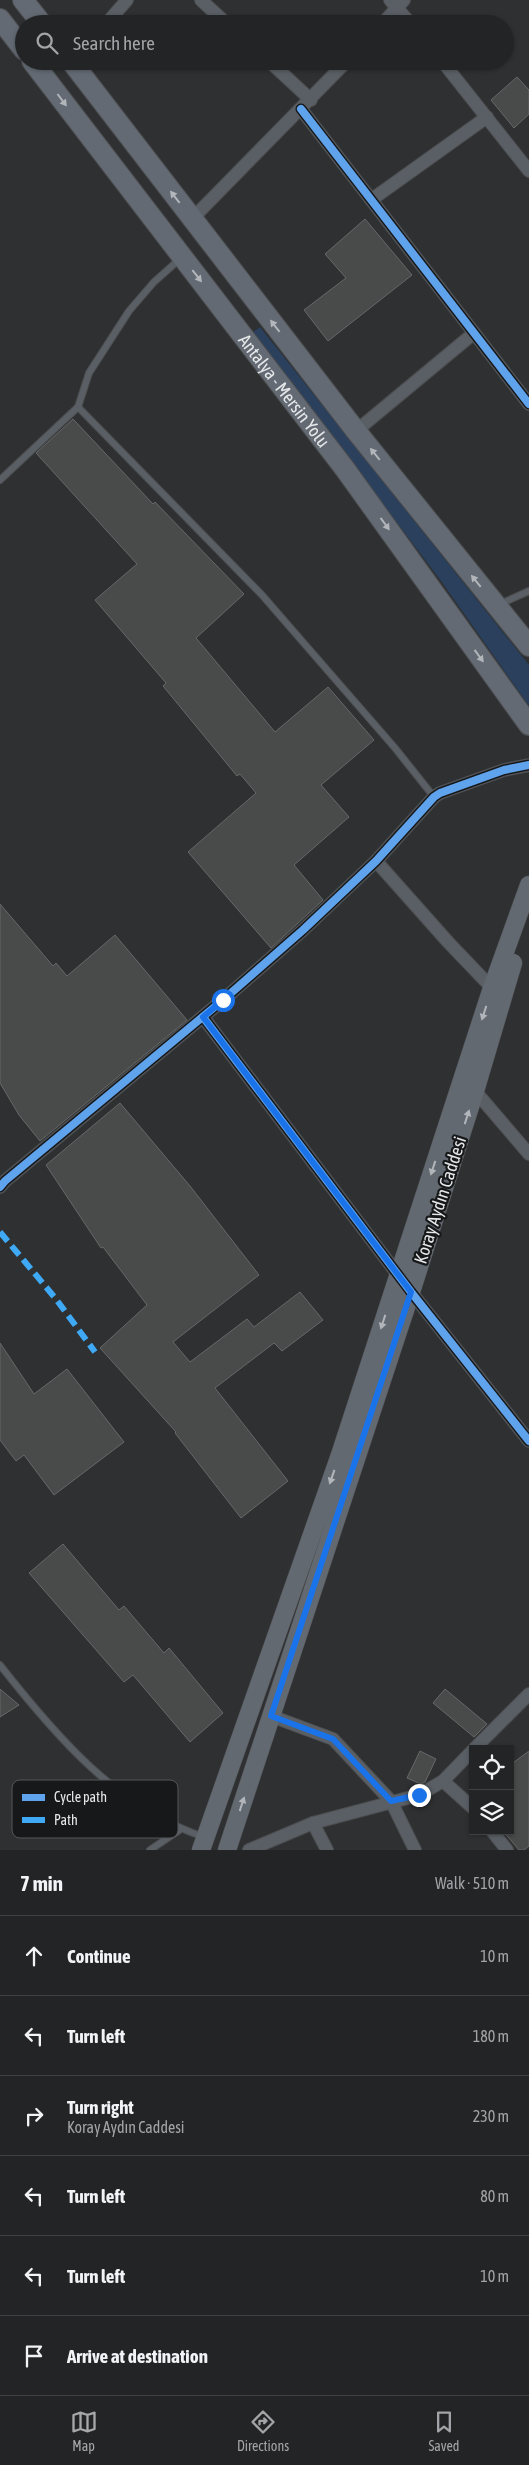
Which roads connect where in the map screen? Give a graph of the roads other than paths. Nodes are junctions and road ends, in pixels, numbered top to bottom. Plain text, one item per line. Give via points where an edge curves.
1 (23, 0) edge
2 (127, 0) edge
3 (201, 0) edge
4 (397, 2) edge
5 (35, 15) edge
6 (114, 15) edge
7 (217, 15) edge
8 (388, 15) edge
9 (405, 15) edge
10 (0, 19) edge
11 (15, 38) edge
12 (39, 70) edge
13 (78, 70) edge
14 (279, 70) edge
15 (339, 70) edge
16 (449, 70) edge
17 (311, 100) junction
18 (301, 109) junction
19 (487, 117) junction
20 (529, 171) edge
21 (371, 200) junction
22 (192, 219) junction
23 (182, 257) junction
24 (474, 333) junction
25 (529, 404) edge
26 (78, 407) junction
27 (356, 431) junction
28 (0, 480) edge
29 (529, 591) edge
30 (496, 606) junction
31 (529, 646) edge
32 (529, 725) edge
33 (529, 764) edge
34 (434, 797) junction
35 (376, 861) junction
36 (529, 885) edge
37 (529, 921) edge
38 (492, 988) junction
39 (203, 1017) junction
40 (475, 1092) junction
41 (529, 1154) edge
42 (0, 1187) edge
43 (398, 1275) junction
44 (411, 1292) junction
45 (529, 1441) edge
46 (0, 1665) edge
47 (529, 1694) edge
48 (271, 1716) junction
49 (479, 1745) edge
50 (469, 1755) edge
51 (106, 1780) edge
52 (443, 1781) junction
53 (391, 1801) junction
54 (469, 1804) edge
55 (313, 1823) junction
56 (178, 1827) edge
57 (181, 1829) junction
58 (178, 1831) edge
59 (495, 1835) edge
60 (168, 1838) edge
61 (203, 1844) edge
62 (150, 1850) edge
63 (227, 1850) edge
64 (250, 1850) edge
65 (327, 1850) edge
66 (415, 1850) edge
67 (508, 1850) edge

1 - 5 highway
2 - 6 street
3 - 7 street
4 - 8 street
4 - 9 street
10 - 11 highway
12 -> 23 highway, Antalya - Mersin Yolu
22 -> 13 highway, Antalya - Mersin Yolu
14 - 17 street
15 - 17 street
16 - 19 street
17 - 18 street
18 - 21 street
18 - 22 street
19 - 20 street
19 - 21 street
21 - 24 street
27 -> 22 highway, Antalya - Mersin Yolu
23 - 26 lane via 129,311 89,373
23 -> 32 highway, Antalya - Mersin Yolu via 346,469
24 - 25 street
24 - 27 street
26 - 28 lane
26 - 34 lane via 262,595
30 -> 27 highway, Antalya - Mersin Yolu
29 - 30 lane
30 - 31 highway, Antalya - Mersin Yolu
33 - 34 street via 504,770
34 - 35 street
35 - 38 street
35 - 39 street
36 - 38 main road
37 - 40 main road, Koray Aydın Caddesi via 512,966
38 -> 43 main road
39 - 42 street
39 - 43 street
40 - 41 street
44 -> 40 main road, Koray Aydın Caddesi
43 - 44 street
43 -> 61 main road via 340,1455
44 - 45 street
44 - 48 main road, Koray Aydın Caddesi
46 - 51 lane via 22,1693
47 - 49 street
48 - 53 street via 333,1739
63 -> 48 main road, Koray Aydın Caddesi
50 - 52 street
52 - 53 street via 419,1795
52 - 54 street
53 - 55 street
53 - 66 street
55 - 64 street
55 - 65 street
56 - 57 lane
57 - 58 lane
57 - 61 lane
59 - 67 street
60 - 62 lane

